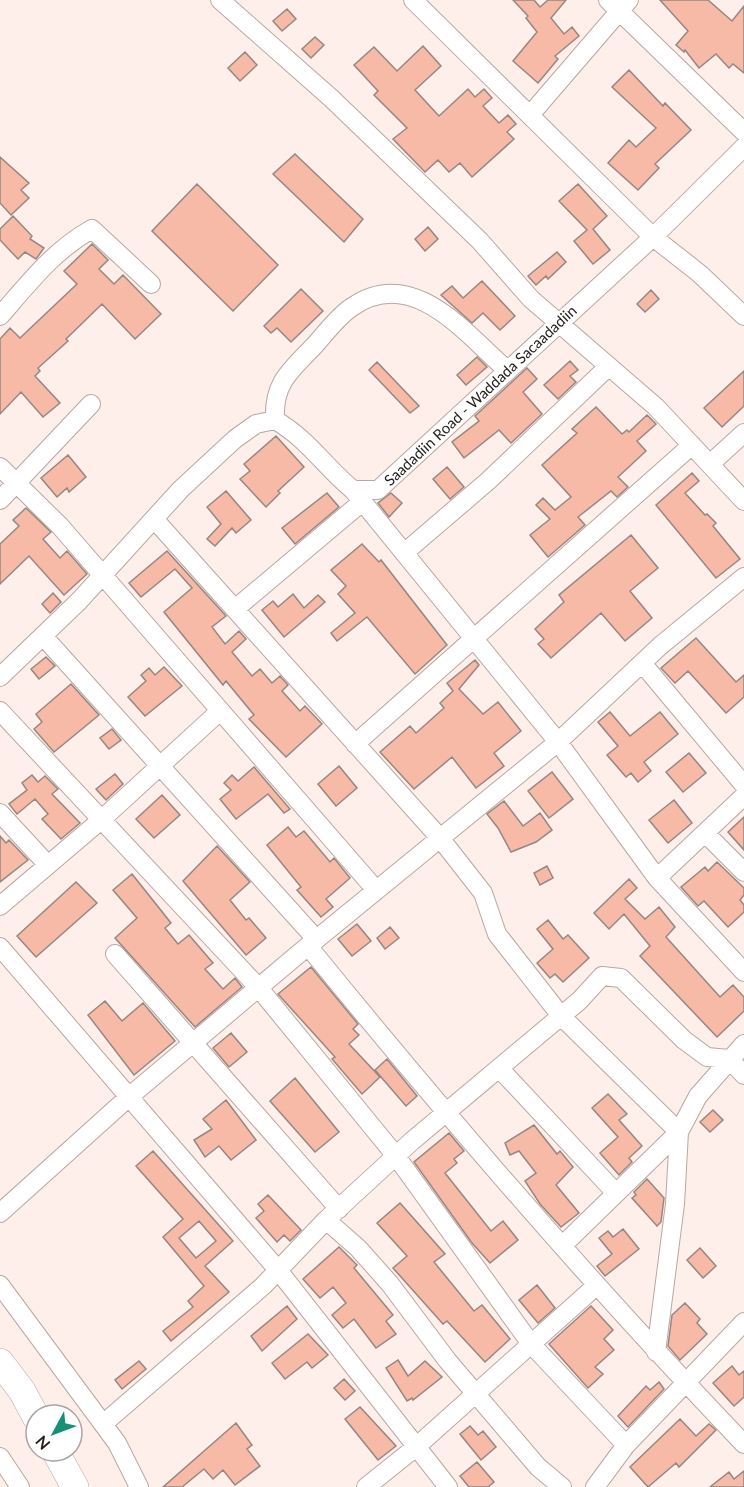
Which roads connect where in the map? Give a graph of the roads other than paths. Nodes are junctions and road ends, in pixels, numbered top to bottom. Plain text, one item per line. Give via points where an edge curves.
1 (220, 0) edge
2 (413, 0) edge
3 (619, 3) edge
4 (530, 115) junction
5 (744, 132) edge
6 (744, 147) edge
7 (653, 237) junction
8 (151, 284) dead end
9 (0, 316) edge
10 (744, 316) edge
11 (558, 322) junction
12 (607, 368) junction
13 (506, 369) junction
14 (92, 404) dead end
15 (275, 420) junction
16 (744, 433) edge
17 (692, 446) junction
18 (710, 464) junction
19 (0, 467) edge
20 (16, 483) junction
21 (357, 496) junction
22 (0, 500) edge
23 (744, 501) edge
24 (155, 520) junction
25 (404, 553) junction
26 (102, 577) junction
27 (744, 577) edge
28 (235, 609) junction
29 (43, 636) junction
30 (474, 639) junction
31 (642, 663) junction
32 (0, 677) edge
33 (0, 711) edge
34 (220, 711) junction
35 (558, 742) junction
36 (356, 744) junction
37 (160, 766) junction
38 (744, 785) edge
39 (744, 796) edge
40 (0, 813) edge
41 (101, 820) junction
42 (705, 833) junction
43 (440, 838) junction
44 (48, 865) junction
45 (744, 872) edge
46 (657, 878) junction
47 (376, 890) junction
48 (0, 906) edge
49 (312, 942) junction
50 (0, 947) edge
51 (115, 954) dead end
52 (744, 972) edge
53 (258, 987) junction
54 (561, 1016) junction
55 (193, 1042) junction
56 (744, 1044) edge
57 (729, 1059) junction
58 (499, 1068) junction
59 (744, 1074) edge
60 (130, 1096) junction
61 (444, 1113) junction
62 (680, 1132) junction
63 (396, 1156) junction
64 (615, 1192) junction
65 (0, 1213) edge
66 (332, 1215) junction
67 (562, 1246) junction
68 (278, 1270) junction
69 (597, 1285) junction
70 (0, 1286) edge
71 (744, 1322) edge
72 (531, 1344) junction
73 (656, 1352) junction
74 (0, 1362) edge
75 (685, 1382) junction
76 (476, 1393) junction
77 (28, 1403) edge
78 (103, 1424) junction
79 (744, 1444) edge
80 (626, 1445) junction
81 (416, 1447) junction
82 (0, 1457) edge
83 (62, 1463) edge
84 (20, 1487) edge
85 (75, 1487) edge
86 (139, 1487) edge
87 (366, 1487) edge
88 (448, 1487) edge
89 (562, 1487) edge
90 (595, 1487) edge

1 - 11 street via 348,114
2 - 4 street
3 - 4 street
3 - 5 street
4 - 7 street
6 - 7 street, Saadadiin Road - Waddada Sacaadadiin
7 - 10 street
7 - 11 street, Saadadiin Road - Waddada Sacaadadiin
8 - 9 street via 92,229 46,264
11 - 12 street
11 - 13 street, Saadadiin Road - Waddada Sacaadadiin
12 - 17 street via 656,407
12 - 25 street via 488,481
13 - 15 street via 438,309 410,295 382,292 351,307 285,376 274,400
13 - 21 street, Saadadiin Road - Waddada Sacaadadiin via 378,490
14 - 20 street
15 - 21 street via 297,432
15 - 24 street via 256,424 235,439 181,489
16 - 18 street
17 - 18 street
17 - 30 street
18 - 23 street
19 - 20 street
20 - 22 street
20 - 26 street via 41,505
21 - 25 street
21 - 28 street
24 - 26 street
24 - 28 street
25 - 30 street
26 - 29 street
26 - 34 street
27 - 31 street
28 - 36 street
29 - 32 street
29 - 37 street
30 - 35 street
30 - 36 street
31 - 35 street
31 - 38 street
33 - 41 street
34 - 37 street
34 - 47 street
35 - 43 street
35 - 46 street
36 - 43 street
37 - 41 street
37 - 49 street
39 - 42 street
40 - 44 street
41 - 44 street
41 - 53 street
42 - 45 street
42 - 46 street
43 - 47 street
43 - 54 street via 483,893 497,934
44 - 48 street
46 - 52 street
47 - 49 street
49 - 53 street
49 - 61 street
50 - 60 street
51 - 55 street
53 - 55 street
53 - 63 street
54 - 57 street via 602,976 621,978 684,1040 707,1057
54 - 58 street
54 - 62 street
55 - 60 street
55 - 66 street
56 - 57 street
57 - 59 street
57 - 62 street via 698,1096
58 - 61 street
58 - 64 street
60 - 65 street
60 - 68 street
61 - 63 street
61 - 67 street
62 - 64 street
62 - 73 street
63 - 66 street
63 - 72 street
64 - 67 street
66 - 68 street
66 - 76 street
67 - 69 street
68 - 78 street
68 - 81 street
69 - 72 street
69 - 73 street
70 - 78 street
71 - 75 street
72 - 76 street
72 - 80 street
73 - 75 street
74 - 77 highway
75 - 79 street
75 - 80 street
76 - 81 street
76 - 89 street via 538,1467
78 - 86 street
80 - 90 street
81 - 87 street
81 - 88 street
82 - 84 street
83 - 85 highway

